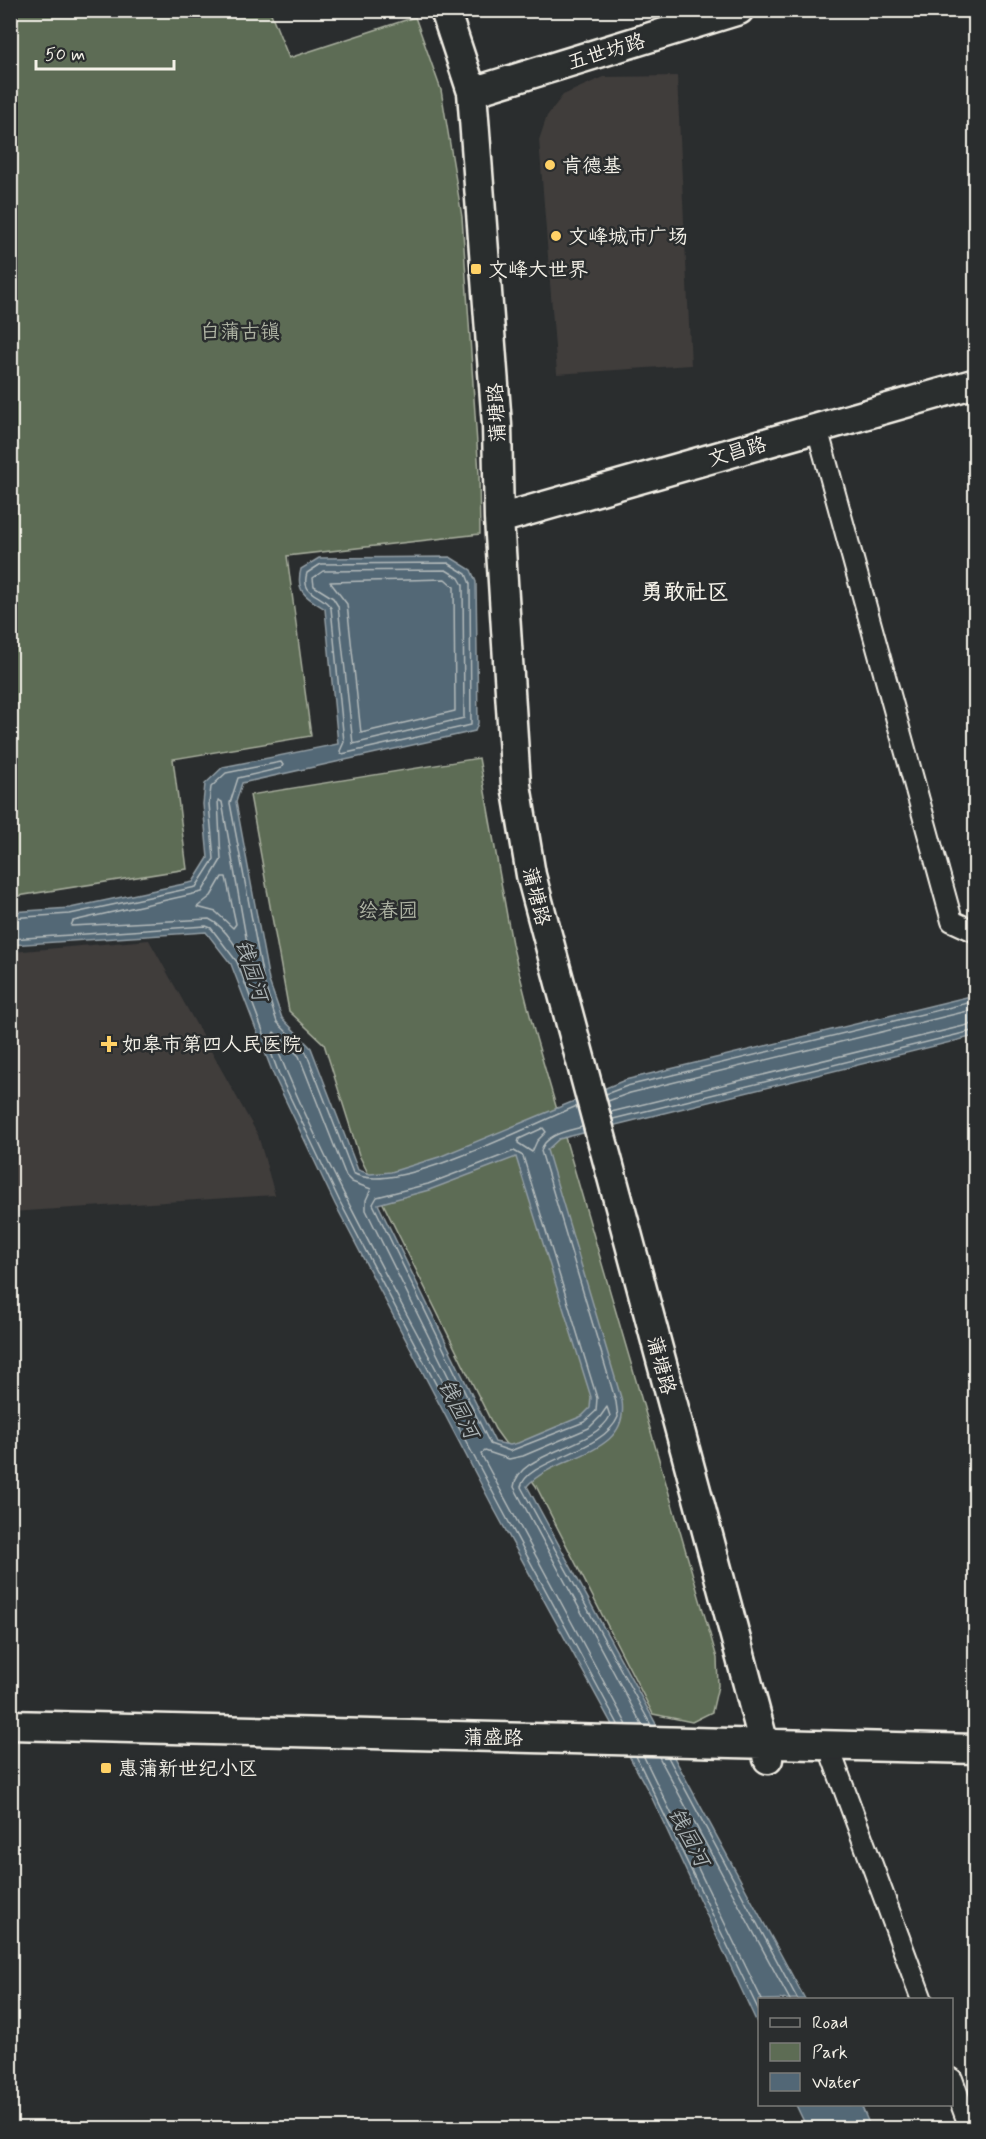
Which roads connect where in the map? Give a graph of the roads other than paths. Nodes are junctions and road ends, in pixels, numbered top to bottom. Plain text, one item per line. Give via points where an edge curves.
1 (445, 10) edge
2 (739, 10) edge
3 (472, 92) junction
4 (975, 383) edge
5 (817, 428) junction
6 (499, 519) junction
7 (975, 932) edge
8 (10, 1725) edge
9 (10, 1742) edge
10 (573, 1746) junction
11 (975, 1749) edge
12 (767, 1751) junction
13 (833, 1759) junction
14 (975, 1763) edge
15 (921, 1998) edge
16 (953, 2084) edge
17 (970, 2128) edge

1 - 3 main road, 蒲塘路
2 - 3 main road, 五世坊路
3 - 6 main road, 蒲塘路 via 497,425
4 - 5 main road, 文昌路
5 - 6 main road, 文昌路
5 - 7 street via 952,921
6 - 12 main road, 蒲塘路 via 516,785 531,875
8 - 10 main road, 蒲盛路
9 - 10 main road, 蒲盛路
10 - 12 main road, 蒲盛路
11 - 12 main road, 蒲盛路
12 - 13 main road, 蒲盛路
13 - 14 main road, 蒲盛路
13 - 15 street
16 - 17 street

